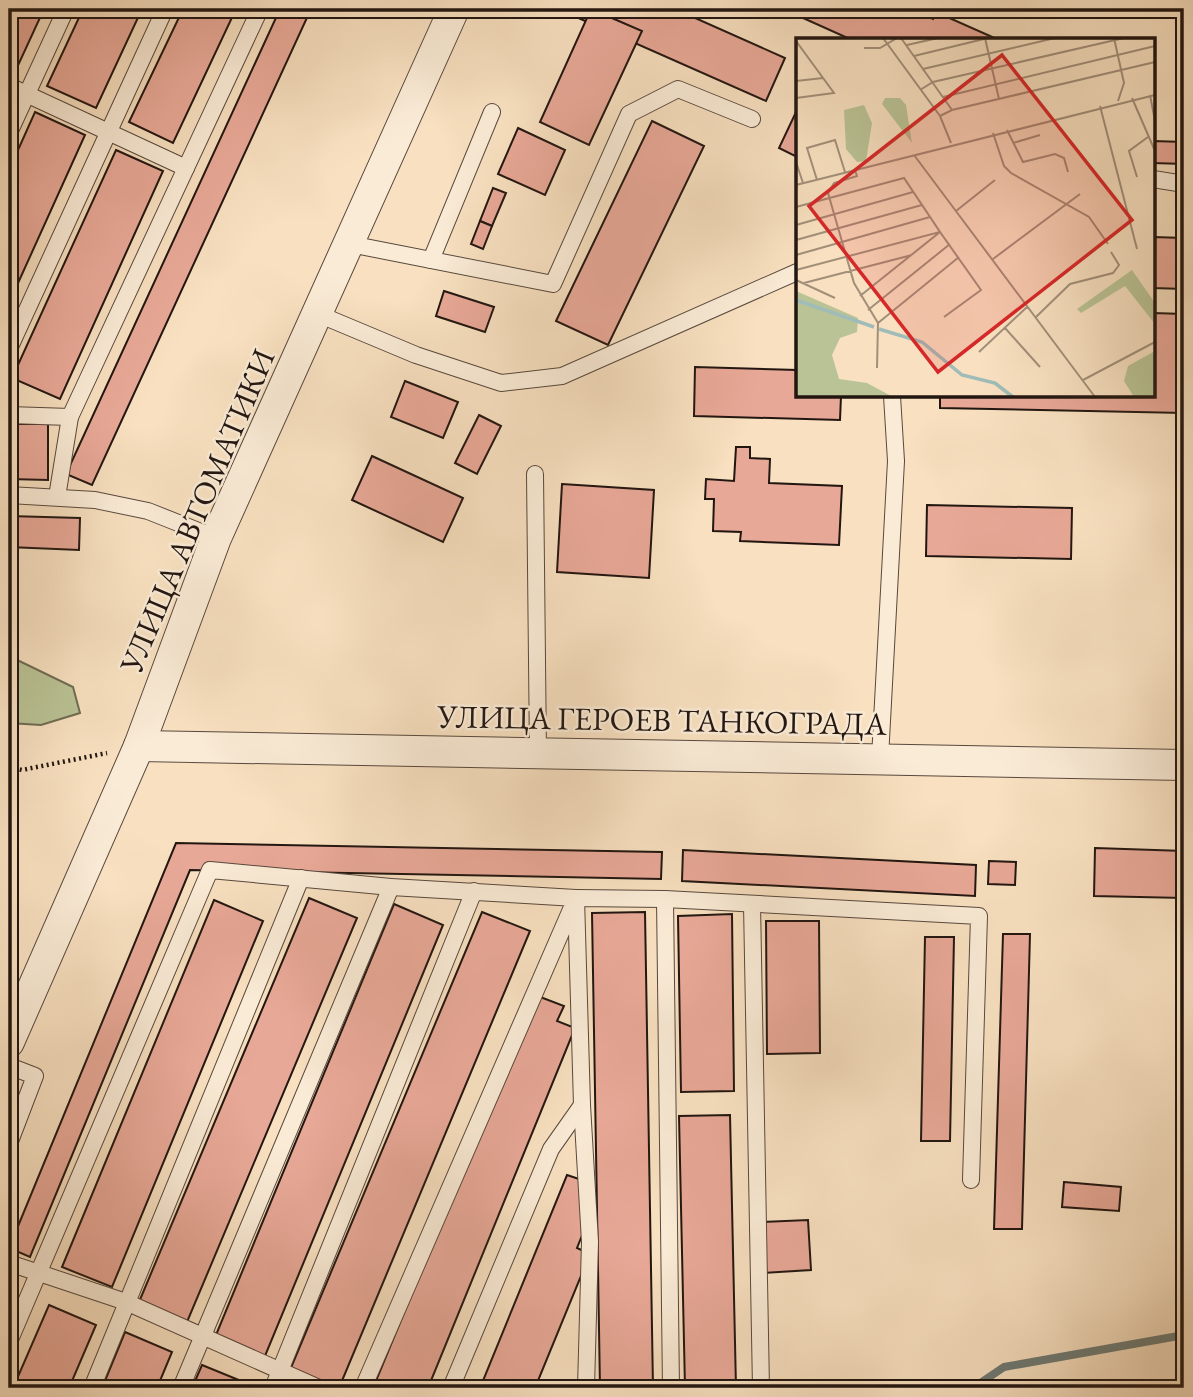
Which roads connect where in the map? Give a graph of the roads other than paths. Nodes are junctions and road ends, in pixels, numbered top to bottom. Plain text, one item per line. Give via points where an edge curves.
1 (66, 9) edge
2 (165, 9) edge
3 (260, 9) edge
4 (454, 9) edge
5 (9, 86) edge
6 (27, 94) junction
7 (492, 112) dead end
8 (752, 119) dead end
9 (108, 132) junction
10 (9, 133) edge
11 (186, 168) junction
12 (1154, 178) edge
13 (1184, 184) edge
14 (350, 244) junction
15 (431, 260) junction
16 (796, 272) edge
17 (318, 314) junction
18 (9, 349) edge
19 (892, 397) edge
20 (9, 415) edge
21 (70, 417) junction
22 (535, 474) dead end
23 (9, 495) edge
24 (57, 497) junction
25 (216, 538) junction
26 (139, 746) junction
27 (538, 753) junction
28 (880, 758) junction
29 (1184, 765) edge
30 (301, 878) junction
31 (391, 887) junction
32 (474, 891) junction
33 (576, 898) junction
34 (665, 899) junction
35 (752, 904) junction
36 (9, 1042) edge
37 (9, 1066) edge
38 (582, 1105) junction
39 (9, 1144) edge
40 (971, 1180) dead end
41 (9, 1263) edge
42 (39, 1273) junction
43 (126, 1302) junction
44 (203, 1336) junction
45 (9, 1342) edge
46 (281, 1371) junction
47 (92, 1388) edge
48 (181, 1388) edge
49 (273, 1388) edge
50 (319, 1388) edge
51 (363, 1388) edge
52 (451, 1388) edge
53 (586, 1388) edge
54 (671, 1388) edge
55 (761, 1388) edge

1 - 6 lane
2 - 9 lane
3 - 11 lane
4 - 14 street, УЛИЦА АВТОМАТИКИ
5 - 6 lane
6 - 9 lane
6 - 10 lane
7 - 15 lane
8 - 15 lane via 678,89 629,114 553,284
9 - 11 lane
9 - 18 lane
11 - 21 lane
12 - 13 lane
14 - 15 lane
14 - 17 street, УЛИЦА АВТОМАТИКИ
16 - 17 lane via 562,376 501,383 416,355
17 - 25 street, УЛИЦА АВТОМАТИКИ
19 - 28 lane via 896,461
20 - 21 lane
21 - 24 lane
22 - 27 lane
23 - 24 lane
24 - 25 lane via 148,511
25 - 26 street, УЛИЦА АВТОМАТИКИ
26 - 27 street, УЛИЦА ГЕРОЕВ ТАНКОГРАДА
26 - 36 street, УЛИЦА АВТОМАТИКИ
27 - 28 street, УЛИЦА ГЕРОЕВ ТАНКОГРАДА
28 - 29 street, УЛИЦА ГЕРОЕВ ТАНКОГРАДА
30 - 31 lane
30 - 42 lane via 210,870
30 - 43 lane
31 - 32 lane
31 - 44 lane
32 - 33 lane
32 - 46 lane
33 - 34 lane
33 - 38 lane
33 - 51 lane
34 - 35 lane
34 - 54 lane
35 - 40 lane via 979,916
35 - 55 lane
37 - 39 lane via 35,1076
38 - 52 lane via 551,1149
38 - 53 lane via 590,1242
41 - 42 lane
42 - 43 lane
42 - 45 lane
43 - 44 lane
43 - 47 lane
44 - 46 lane
44 - 48 lane
46 - 49 lane
46 - 50 lane

